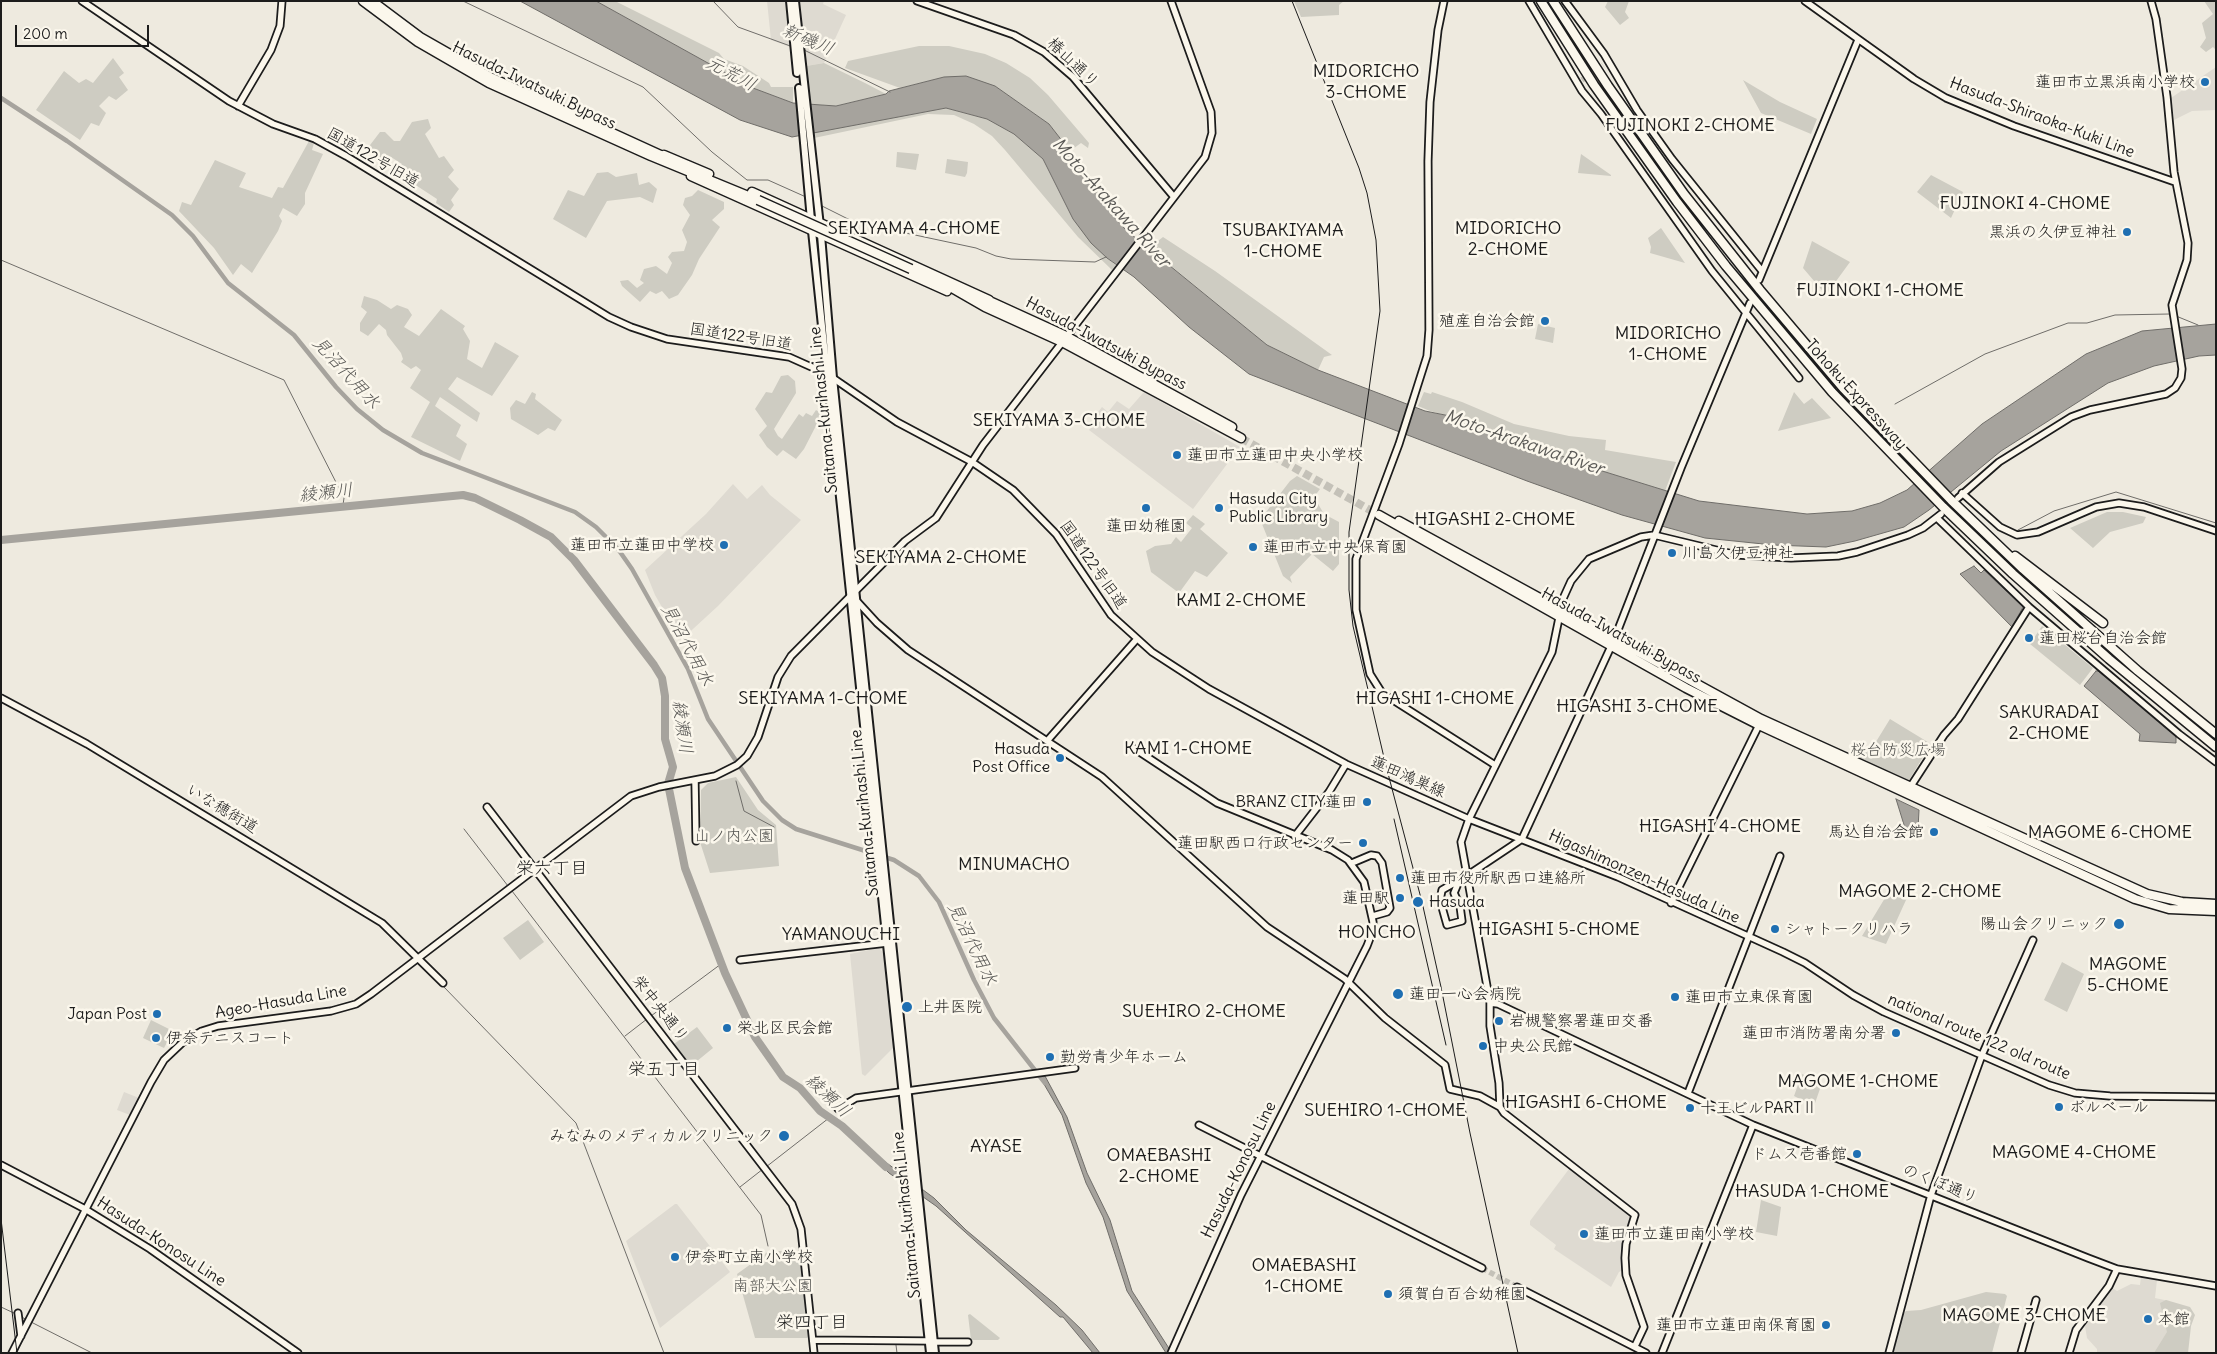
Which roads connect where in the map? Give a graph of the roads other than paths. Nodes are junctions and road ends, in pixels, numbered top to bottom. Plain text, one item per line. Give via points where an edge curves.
1 (82, 1) edge
2 (282, 1) edge
3 (363, 1) edge
4 (372, 1) edge
5 (790, 1) edge
6 (795, 1) edge
7 (917, 1) edge
8 (1171, 1) edge
9 (1444, 1) edge
10 (1529, 1) edge
11 (1542, 1) edge
12 (1553, 1) edge
13 (1565, 1) edge
14 (1805, 1) edge
15 (2151, 1) edge
16 (1858, 40) junction
17 (801, 88) junction
18 (238, 106) junction
19 (807, 140) junction
20 (652, 154) junction
21 (2176, 182) junction
22 (1174, 198) junction
23 (810, 218) junction
24 (819, 222) junction
25 (812, 231) junction
26 (821, 235) junction
27 (1762, 271) junction
28 (1759, 280) dead end
29 (987, 303) junction
30 (1750, 303) dead end
31 (1745, 313) junction
32 (1064, 339) junction
33 (827, 374) junction
34 (834, 378) junction
35 (1799, 378) dead end
36 (1242, 436) tunnel mouth
37 (972, 462) junction
38 (1957, 497) junction
39 (1379, 513) tunnel mouth
40 (1940, 513) junction
41 (2216, 531) edge
42 (1655, 533) junction
43 (1993, 541) junction
44 (857, 590) junction
45 (851, 596) junction
46 (858, 601) junction
47 (2029, 607) junction
48 (1560, 614) junction
49 (2103, 623) dead end
50 (1136, 640) junction
51 (1613, 643) junction
52 (1, 698) edge
53 (1760, 722) junction
54 (2216, 734) edge
55 (1047, 741) junction
56 (2216, 747) edge
57 (1135, 749) dead end
58 (2216, 762) edge
59 (1346, 764) junction
60 (1495, 766) junction
61 (695, 780) junction
62 (1909, 789) junction
63 (487, 807) dead end
64 (1469, 819) junction
65 (1295, 836) junction
66 (1522, 839) junction
67 (696, 841) dead end
68 (880, 850) junction
69 (1780, 856) dead end
70 (881, 864) junction
71 (1352, 864) junction
72 (534, 868) junction
73 (1468, 875) junction
74 (1459, 881) junction
75 (1442, 890) junction
76 (1456, 897) junction
77 (1671, 903) junction
78 (2216, 904) edge
79 (2216, 911) edge
80 (1373, 916) junction
81 (1750, 938) junction
82 (2034, 940) dead end
83 (888, 943) junction
84 (418, 958) junction
85 (740, 960) dead end
86 (1349, 982) junction
87 (443, 983) dead end
88 (1490, 1003) junction
89 (1982, 1055) junction
90 (1075, 1068) dead end
91 (905, 1091) junction
92 (1688, 1093) junction
93 (2216, 1096) edge
94 (1500, 1107) junction
95 (838, 1109) dead end
96 (1199, 1125) dead end
97 (1753, 1125) junction
98 (1261, 1156) junction
99 (1, 1165) edge
100 (1931, 1195) junction
101 (85, 1209) junction
102 (1482, 1268) tunnel mouth
103 (2117, 1269) junction
104 (2216, 1286) edge
105 (1517, 1287) tunnel mouth
106 (2036, 1300) dead end
107 (18, 1313) dead end
108 (21, 1336) junction
109 (813, 1340) junction
110 (931, 1342) junction
111 (968, 1342) dead end
112 (1635, 1346) junction
113 (12, 1353) edge
114 (298, 1353) edge
115 (814, 1353) edge
116 (930, 1353) edge
117 (935, 1353) edge
118 (1171, 1353) edge
119 (1646, 1353) edge
120 (1662, 1353) edge
121 (1889, 1353) edge
122 (2021, 1353) edge
123 (2068, 1353) edge

1 - 18 street, 国道122号旧道
2 - 18 street via 280,26 271,50
3 - 20 highway, Hasuda-Iwatsuki Bypass via 418,42 465,70 519,97
4 - 20 highway, Hasuda-Iwatsuki Bypass via 468,66
5 - 17 main road, Saitama-Kurihashi Line
6 - 17 main road, Saitama-Kurihashi Line
7 - 22 street, 椿山通り via 1014,35 1050,56 1073,77
8 - 22 street via 1206,95 1213,127 1205,157
9 - 60 street via 1430,112 1426,362 1356,559 1356,610 1370,674 1382,693
10 - 31 street via 1574,80
11 - 40 highway, Tohoku Expressway via 1622,126 1726,266
12 - 38 highway, Tohoku Expressway via 1626,112 1713,232 1813,353 1899,448
13 - 27 street via 1604,54 1637,110 1672,159
14 - 16 street, Hasuda-Shiraoka-Kuki Line
15 - 21 street via 2167,97
16 - 21 street, Hasuda-Shiraoka-Kuki Line via 1926,87 1957,104
16 - 27 street
17 - 19 main road, Saitama-Kurihashi Line
18 - 33 street, 国道122号旧道 via 346,156 617,322 684,343 789,357
19 - 23 main road, Saitama-Kurihashi Line
19 - 24 main road, Saitama-Kurihashi Line
20 - 23 highway
20 - 25 highway
20 - 29 highway, Hasuda-Iwatsuki Bypass, bridge
21 - 38 street via 2188,243 2187,260 2172,301 2182,369 2180,381 2169,393 2075,415 1999,462
22 - 32 street
23 - 24 highway
23 - 25 main road, Saitama-Kurihashi Line
24 - 26 main road, Saitama-Kurihashi Line
24 - 29 highway
25 - 26 highway
25 - 33 main road, Saitama-Kurihashi Line
26 - 29 highway
26 - 34 main road, Saitama-Kurihashi Line
27 - 28 street
29 - 32 highway, Hasuda-Iwatsuki Bypass
30 - 31 street
31 - 35 street
31 - 42 street
32 - 36 highway, Hasuda-Iwatsuki Bypass
32 - 37 street
33 - 34 street, 国道122号旧道
33 - 45 main road, Saitama-Kurihashi Line
34 - 37 street, 国道122号旧道 via 897,422
34 - 44 main road, Saitama-Kurihashi Line
37 - 44 street via 936,518 905,541
37 - 50 street, 国道122号旧道 via 1013,490 1043,518 1100,602
38 - 41 street via 2000,528 2017,534 2038,532 2096,507 2119,503 2144,507
38 - 43 highway, Tohoku Expressway
39 - 48 highway, Hasuda-Iwatsuki Bypass
40 - 42 street via 1908,535 1838,556 1737,555
40 - 47 street
40 - 56 highway, Tohoku Expressway
42 - 48 street via 1589,559 1571,581
42 - 51 street
43 - 49 highway
43 - 54 highway, Tohoku Expressway via 2101,639
44 - 45 street
44 - 46 main road, Saitama-Kurihashi Line
45 - 46 street
45 - 61 street, Ageo-Hasuda Line via 784,666 758,737 743,761 714,776
45 - 68 main road, Saitama-Kurihashi Line
46 - 55 street via 908,650
46 - 68 main road, Saitama-Kurihashi Line
47 - 58 street
47 - 62 street
48 - 51 highway, Hasuda-Iwatsuki Bypass
48 - 60 street via 1552,652
50 - 55 street
50 - 59 street, 国道122号旧道 via 1209,689
51 - 53 highway, Hasuda-Iwatsuki Bypass
51 - 66 street
52 - 84 street, いな穂街道 via 87,744 382,923
53 - 62 highway, Hasuda-Iwatsuki Bypass
53 - 77 street
55 - 86 street via 1102,777 1267,927
57 - 65 street via 1217,803
59 - 64 street, 蓮田鴻巣線
59 - 65 street, 蓮田鴻巣線
60 - 64 street
61 - 67 street
61 - 72 street, Ageo-Hasuda Line via 631,796
62 - 78 highway, Hasuda-Iwatsuki Bypass via 2147,894 2182,902
62 - 79 highway, Hasuda-Iwatsuki Bypass via 2140,901 2169,909
63 - 72 street, 栄中央通り
64 - 66 street, 蓮田鴻巣線
64 - 73 street via 1461,842
65 - 71 street via 1332,850
66 - 73 street
66 - 77 street, Higashimonzen-Hasuda Line via 1610,874
68 - 70 main road, Saitama-Kurihashi Line
69 - 81 street
70 - 83 main road, Saitama-Kurihashi Line
70 - 91 main road, Saitama-Kurihashi Line
71 - 80 street via 1364,882
71 - 80 street via 1371,855 1377,856 1382,863 1390,908
72 - 84 street, Ageo-Hasuda Line
72 - 109 street, 栄中央通り via 792,1204 801,1229
73 - 74 street
73 - 88 street
74 - 75 street
74 - 76 street via 1454,890
75 - 76 street via 1450,891
75 - 76 street via 1440,900 1447,925 1462,922
77 - 81 street, Higashimonzen-Hasuda Line
80 - 86 street via 1372,933
81 - 89 street, national route 122 old route via 1805,963 1884,1012
81 - 92 street, Higashimonzen-Hasuda Line
82 - 89 street
83 - 85 street
83 - 91 main road, Saitama-Kurihashi Line
84 - 87 street, いな穂街道
84 - 101 street, Ageo-Hasuda Line via 371,994 347,1007 218,1026 183,1042 157,1070
86 - 94 street via 1385,1018 1445,1065 1450,1089 1480,1096
86 - 98 street, Hasuda-Konosu Line
88 - 92 street
88 - 94 street
89 - 93 street, national route 122 old route via 2075,1093
89 - 100 street
90 - 91 street
91 - 95 street via 856,1098
91 - 110 main road, Saitama-Kurihashi Line
92 - 97 street
94 - 112 street via 1635,1215 1625,1258 1626,1275 1644,1327
96 - 98 street
97 - 100 street, のくぼ通り
97 - 120 street
98 - 102 street
98 - 118 street, Hasuda-Konosu Line
99 - 101 street, Hasuda-Konosu Line
100 - 103 street, のくぼ通り
100 - 121 street
101 - 108 street, Ageo-Hasuda Line
101 - 114 street, Hasuda-Konosu Line via 221,1297
103 - 104 street, のくぼ通り
103 - 123 street via 2109,1286 2076,1330
105 - 112 street
106 - 122 street
107 - 108 street
108 - 113 street, Ageo-Hasuda Line
109 - 110 street
109 - 115 street, 栄中央通り
110 - 111 street
110 - 116 main road, Saitama-Kurihashi Line
110 - 117 main road, Saitama-Kurihashi Line
112 - 119 street

